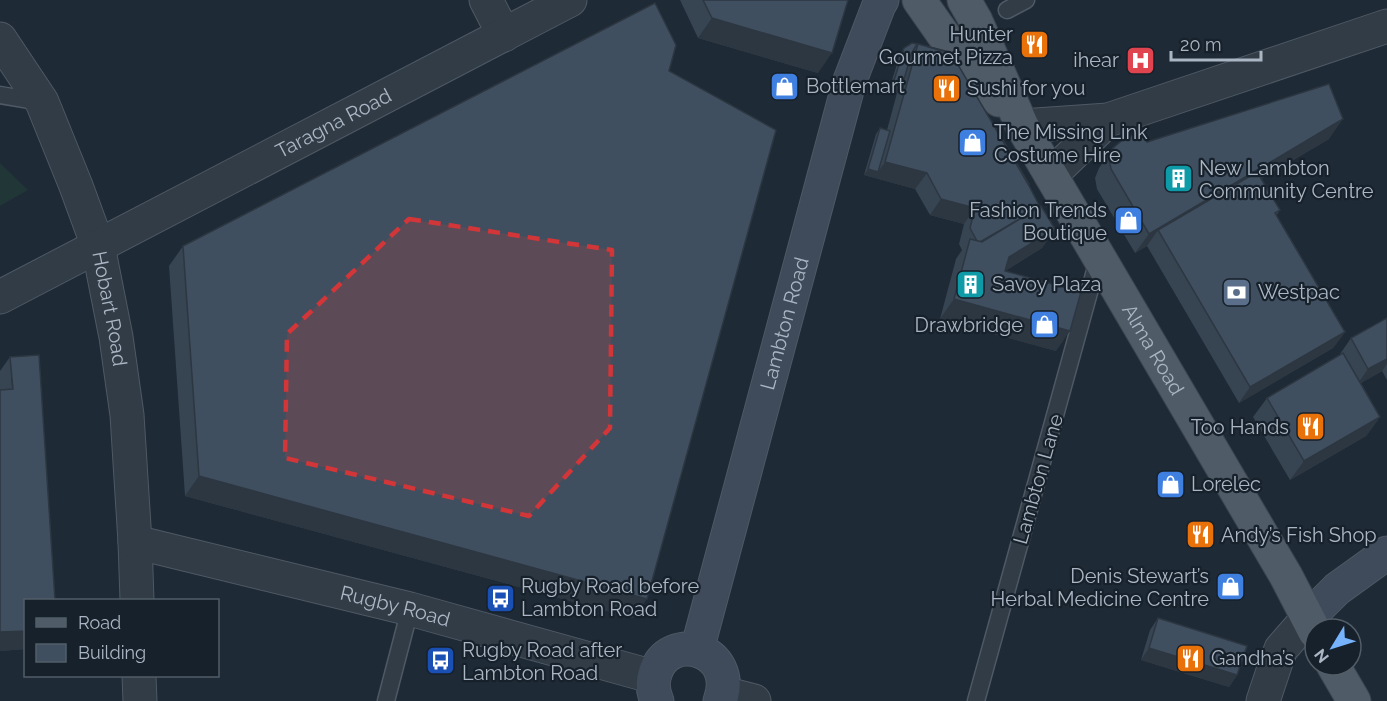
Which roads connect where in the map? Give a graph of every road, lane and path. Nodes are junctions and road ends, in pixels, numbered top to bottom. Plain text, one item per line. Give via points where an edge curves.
1 (486, 0) edge
2 (570, 0) edge
3 (882, 0) edge
4 (919, 0) edge
5 (964, 0) edge
6 (1026, 0) edge
7 (1007, 10) dead end
8 (1387, 26) edge
9 (504, 35) junction
10 (0, 39) edge
11 (0, 95) edge
12 (42, 102) junction
13 (1108, 120) junction
14 (1022, 126) junction
15 (1051, 175) junction
16 (98, 246) junction
17 (1099, 258) junction
18 (0, 297) edge
19 (135, 542) junction
20 (1387, 553) edge
21 (136, 599) edge
22 (410, 609) junction
23 (1307, 617) edge
24 (1317, 617) edge
25 (1303, 631) edge
26 (697, 650) junction
27 (139, 677) edge
28 (1340, 677) edge
29 (655, 689) edge
30 (721, 697) edge
31 (140, 701) edge
32 (386, 701) edge
33 (754, 701) edge
34 (976, 701) edge
35 (1263, 701) edge
36 (1354, 701) edge

1 - 9 street
2 - 9 street, Taragna Road
3 - 26 main road, Lambton Road via 849,83
4 - 14 main road via 947,40
5 - 14 main road, Alma Road
6 - 7 lane
8 - 13 street
9 - 16 street, Taragna Road
10 - 12 street, Hobart Road
11 - 12 lane
12 - 16 street, Hobart Road
13 - 14 street
13 - 15 street
14 - 15 main road, Alma Road
15 - 17 main road, Alma Road
16 - 18 street, Taragna Road
16 - 19 street, Hobart Road via 127,415
17 - 23 main road, Alma Road
17 - 34 lane, Lambton Lane
19 - 21 street, Hobart Road
19 - 22 street, Rugby Road
20 - 24 main road via 1337,589
22 - 29 street, Rugby Road
22 - 32 lane
25 - 35 street via 1281,649
26 - 29 main road via 669,654 657,668
26 - 30 main road via 719,666 724,684
27 - 31 street
28 - 36 main road
30 - 33 street

